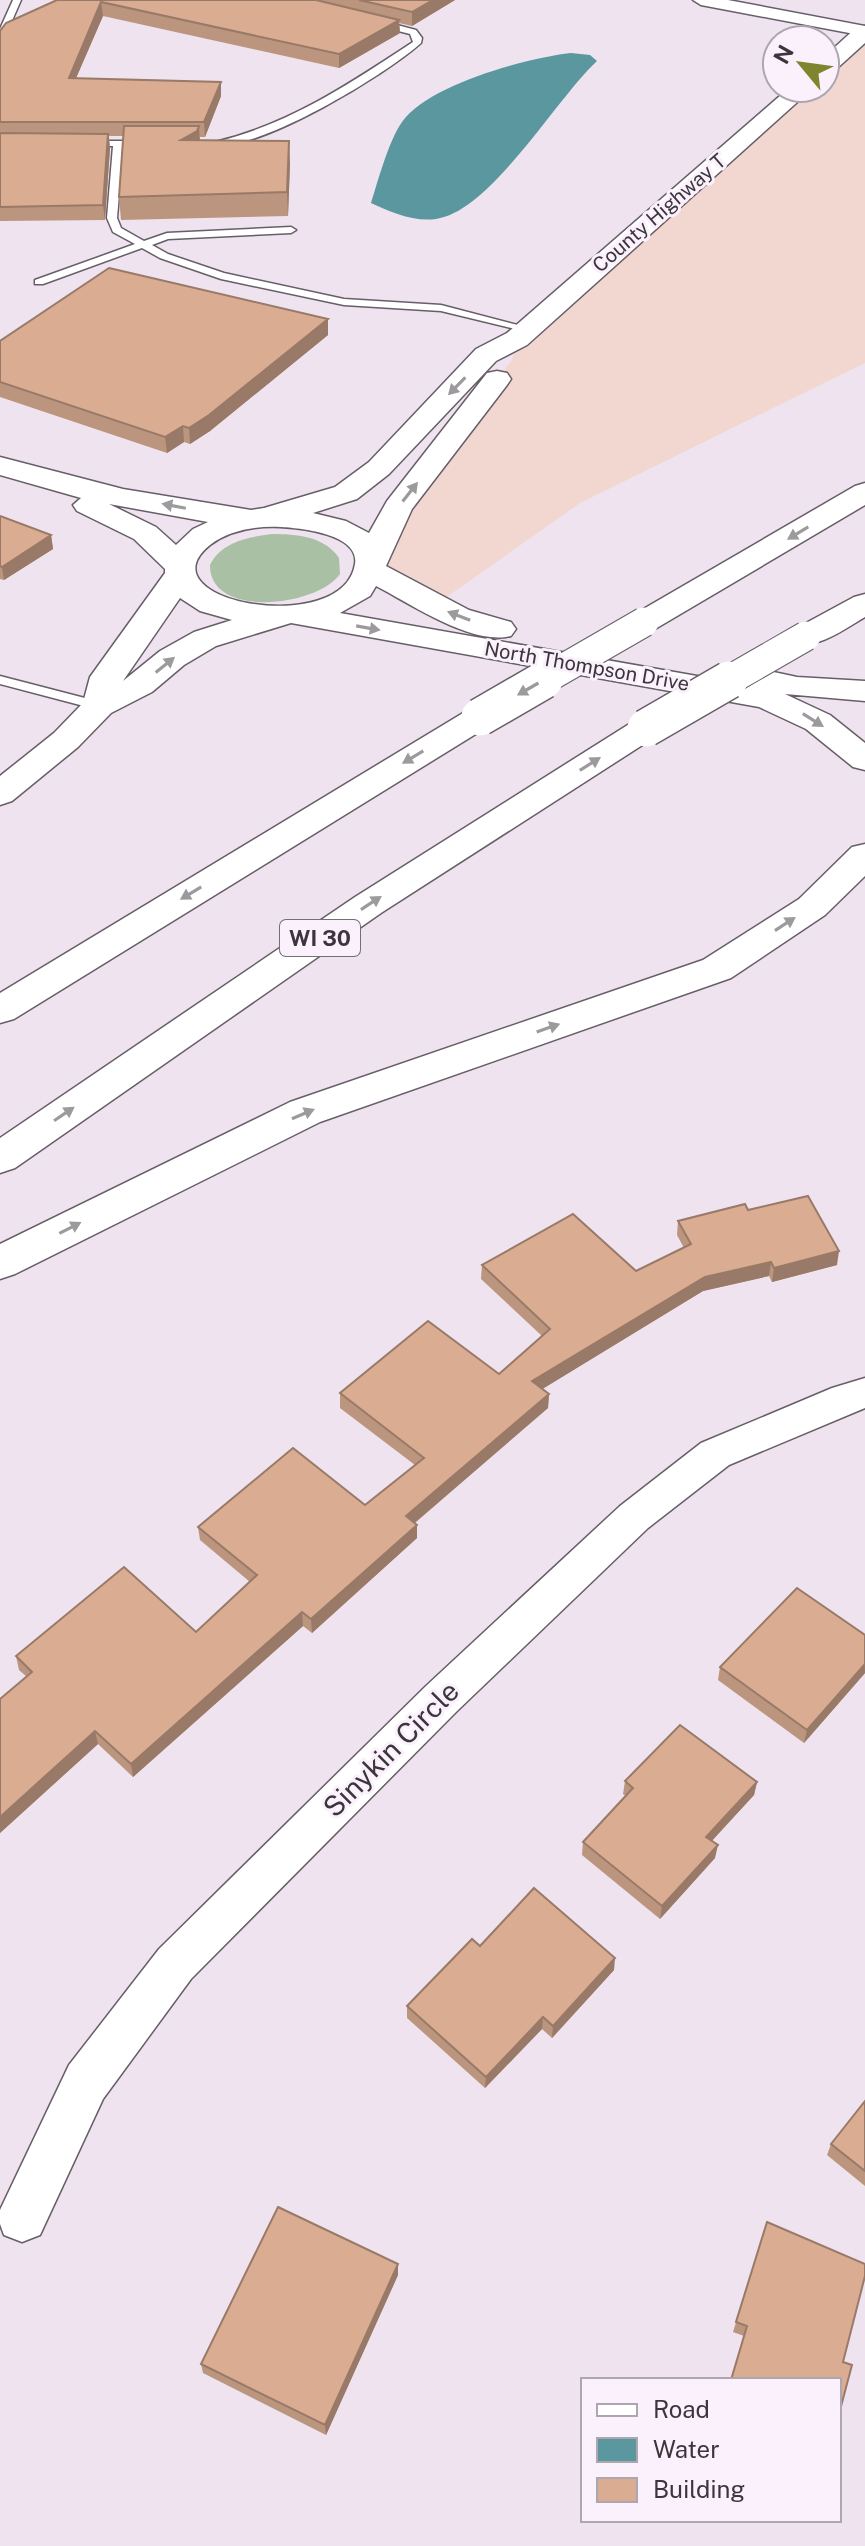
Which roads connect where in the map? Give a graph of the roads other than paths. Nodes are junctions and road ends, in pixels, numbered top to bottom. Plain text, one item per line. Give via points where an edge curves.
1 (17, 0) edge
2 (701, 0) edge
3 (370, 21) edge
4 (3, 24) edge
5 (865, 32) edge
6 (0, 39) edge
7 (841, 53) edge
8 (784, 104) edge
9 (72, 142) edge
10 (118, 144) junction
11 (159, 144) edge
12 (201, 144) edge
13 (291, 230) edge
14 (140, 244) junction
15 (39, 282) dead end
16 (523, 334) junction
17 (12, 471) edge
18 (865, 492) edge
19 (259, 518) junction
20 (370, 564) junction
21 (180, 570) junction
22 (865, 604) edge
23 (284, 615) junction
24 (0, 680) edge
25 (865, 691) edge
26 (99, 706) junction
27 (865, 720) edge
28 (865, 759) edge
29 (0, 794) edge
30 (865, 855) edge
31 (0, 1010) edge
32 (0, 1158) edge
33 (0, 1263) edge
34 (865, 1393) edge
35 (11, 2216) edge

1 - 4 lane
2 - 5 street
3 - 12 lane via 413,32 417,43 271,130 232,143
4 - 6 lane
5 - 7 main road
8 - 16 main road, County Highway T
9 - 10 lane
10 - 11 lane
10 - 14 lane via 112,218 117,230
13 - 14 lane via 199,233
14 - 15 lane
14 - 16 lane via 221,276 344,302 441,308
16 -> 19 main road, County Highway T via 486,355 379,468 346,493
20 -> 16 main road, County Highway T via 398,507 512,360
19 -> 17 main road via 179,508
17 - 21 main road via 133,527
18 -> 31 main road, bridge via 480,717
19 - 20 main road, North Thompson Drive via 330,524 354,536 368,551
19 - 21 main road, County Highway T via 220,527 197,540
20 - 23 main road, County Highway T via 364,583 347,597
25 -> 20 main road, North Thompson Drive via 797,687 493,628 458,617
21 - 23 main road, North Thompson Drive via 196,596 212,605
21 - 26 main road via 107,677
32 -> 22 main road, WI 30, bridge via 368,905 646,728
26 -> 23 main road via 140,685 191,646
23 -> 28 main road, North Thompson Drive via 768,699 818,722
24 - 26 lane
26 - 29 main road
27 - 28 main road via 858,744
33 -> 30 main road via 305,1112 717,969 812,907
34 - 35 street, Sinykin Circle via 715,1454 634,1517 441,1699 175,1964 86,2082

